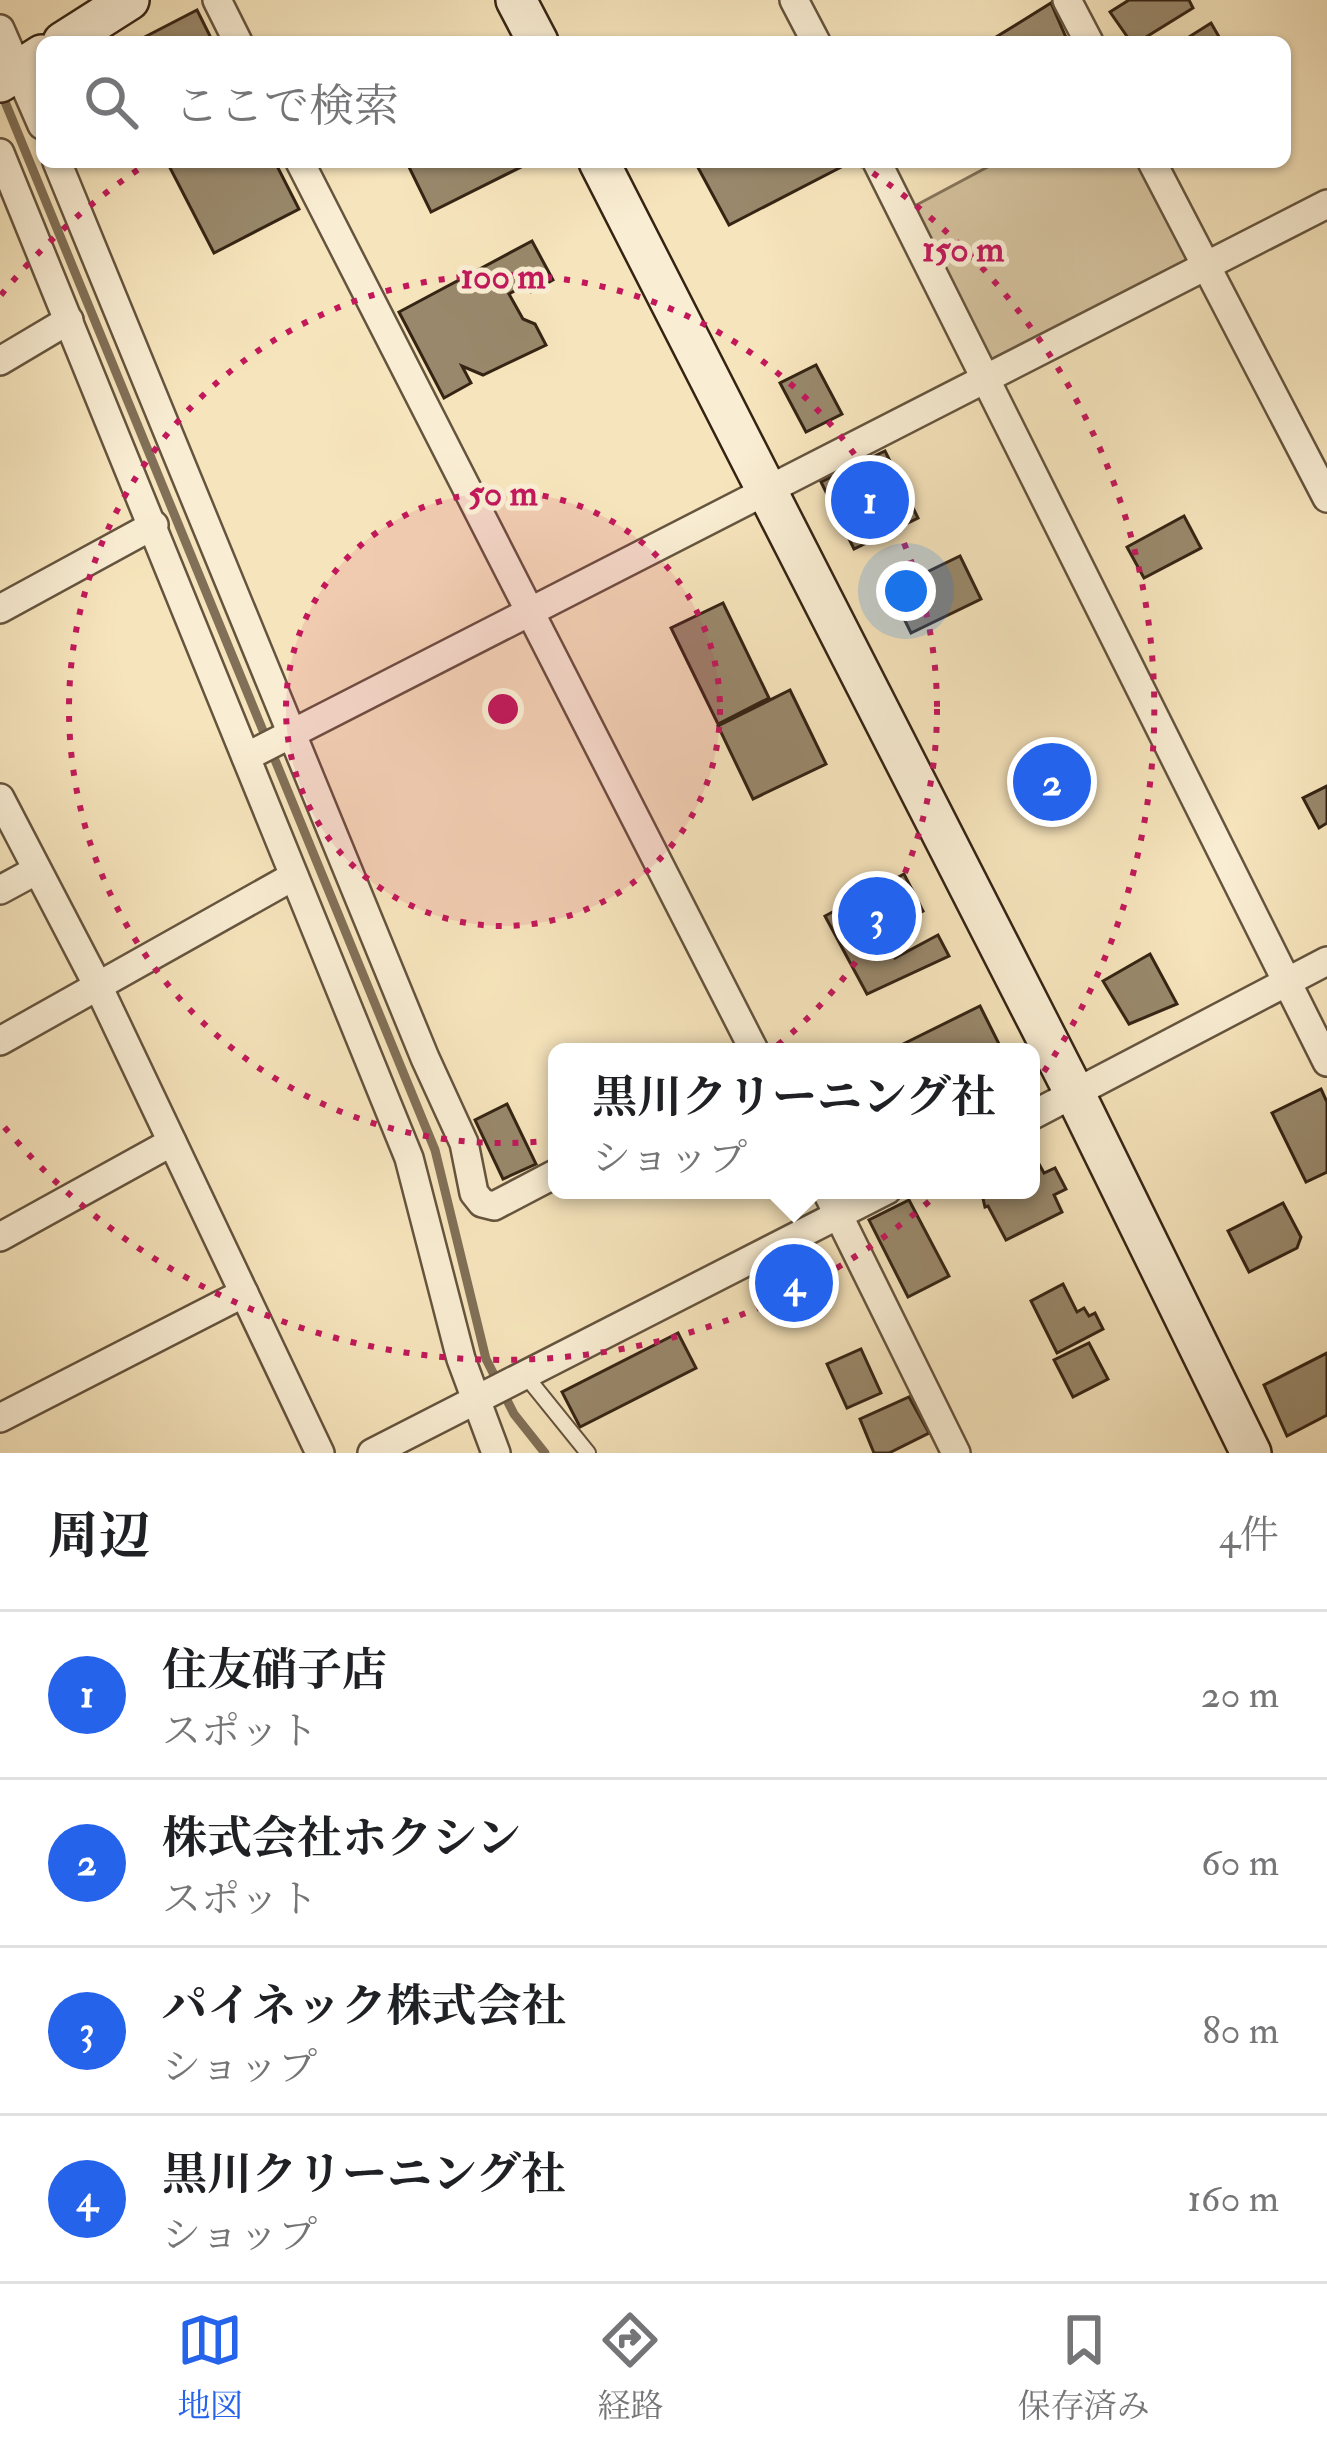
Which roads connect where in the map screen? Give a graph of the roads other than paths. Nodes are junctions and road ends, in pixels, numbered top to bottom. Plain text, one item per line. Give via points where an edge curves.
1 (129, 0) edge
2 (217, 0) edge
3 (516, 0) edge
4 (794, 0) edge
5 (1067, 0) edge
6 (0, 29) edge
7 (72, 36) edge
8 (235, 36) edge
9 (535, 36) edge
10 (813, 36) edge
11 (1086, 36) edge
12 (20, 69) edge
13 (36, 110) edge
14 (0, 153) edge
15 (60, 168) edge
16 (303, 168) edge
17 (602, 168) edge
18 (880, 168) edge
19 (1155, 168) edge
20 (1327, 204) edge
21 (1207, 266) junction
22 (70, 320) junction
23 (0, 361) edge
24 (987, 377) junction
25 (767, 490) junction
26 (1327, 498) edge
27 (154, 525) junction
28 (0, 609) edge
29 (530, 612) junction
30 (294, 733) junction
31 (247, 757) junction
32 (0, 798) edge
33 (38, 870) junction
34 (294, 876) junction
35 (0, 890) edge
36 (1327, 961) edge
37 (1284, 981) junction
38 (98, 986) junction
39 (0, 1041) edge
40 (750, 1043) edge
41 (1327, 1062) edge
42 (1075, 1094) junction
43 (1040, 1112) edge
44 (172, 1142) junction
45 (548, 1178) edge
46 (832, 1202) edge
47 (0, 1237) edge
48 (244, 1293) junction
49 (525, 1375) junction
50 (477, 1400) junction
51 (0, 1418) edge
52 (946, 1449) edge
53 (320, 1453) edge
54 (372, 1453) edge
55 (496, 1453) edge
56 (588, 1453) edge
57 (1251, 1453) edge

1 - 7 street
2 - 8 street
3 - 9 street
4 - 10 street
5 - 11 street
6 - 12 street
12 - 13 street
14 - 22 street
15 - 30 street
16 - 29 street
17 - 25 street
18 - 24 street
19 - 21 street
20 - 21 street
21 - 24 street
21 - 26 street
22 - 23 street
22 - 27 street
24 - 25 street
24 - 37 street
25 - 29 street
25 - 42 street
27 - 28 street
27 - 31 street
29 - 30 street
29 - 40 street
30 - 31 street
30 - 45 street via 464,1144 474,1193 494,1206
31 - 34 street
32 - 33 street
33 - 35 street
33 - 38 street
34 - 38 street
34 - 50 street via 409,1158
36 - 37 street
37 - 41 street
37 - 42 street
38 - 39 street
38 - 44 street
42 - 43 street
42 - 57 street
44 - 47 street
44 - 48 street
46 - 49 street
46 - 52 street
48 - 51 street
48 - 53 street
49 - 50 street
49 - 56 lane
50 - 54 street
50 - 55 street

